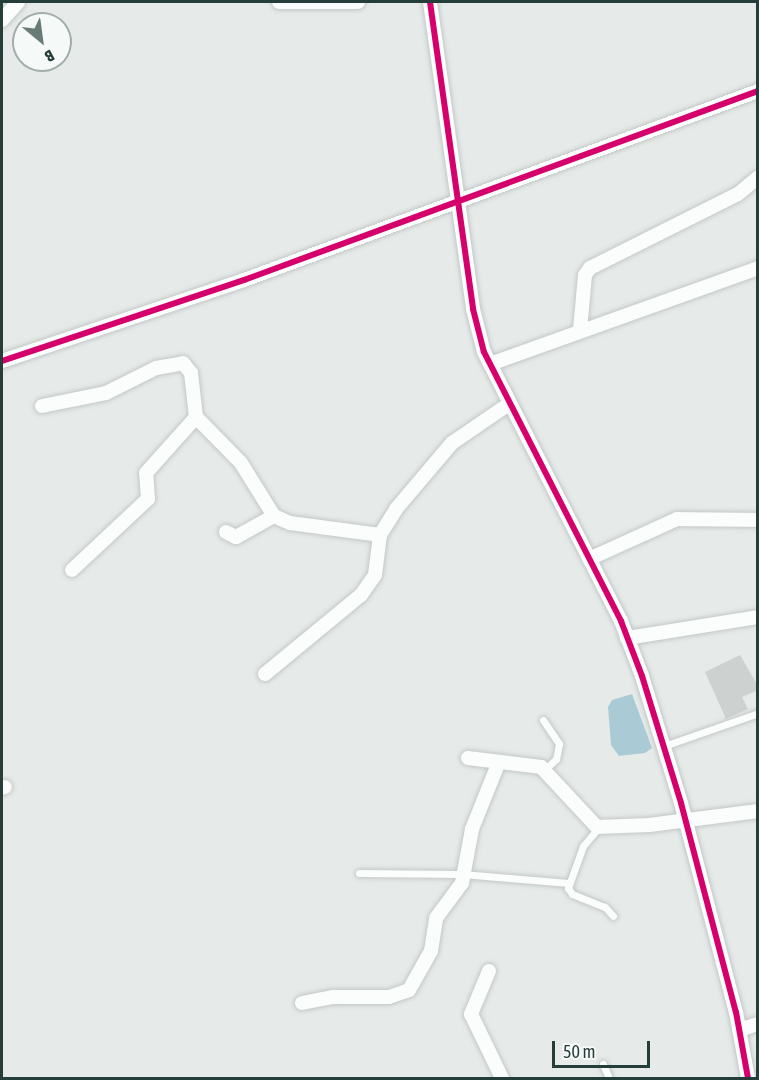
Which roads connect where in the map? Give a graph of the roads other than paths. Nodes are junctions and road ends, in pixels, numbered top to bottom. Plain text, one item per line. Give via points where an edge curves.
1 (18, 2) edge
2 (279, 2) edge
3 (358, 2) edge
4 (429, 2) edge
5 (2, 20) edge
6 (758, 91) edge
7 (758, 177) edge
8 (458, 202) junction
9 (758, 268) edge
10 (580, 330) junction
11 (2, 361) edge
12 (490, 364) junction
13 (509, 404) junction
14 (42, 406) dead end
15 (196, 417) junction
16 (274, 516) junction
17 (758, 520) edge
18 (226, 532) dead end
19 (381, 535) junction
20 (589, 559) junction
21 (72, 570) dead end
22 (758, 617) edge
23 (627, 638) junction
24 (266, 674) dead end
25 (758, 713) edge
26 (543, 720) dead end
27 (663, 746) junction
28 (468, 758) dead end
29 (500, 762) junction
30 (544, 770) junction
31 (758, 811) edge
32 (686, 821) junction
33 (599, 827) junction
34 (359, 873) dead end
35 (462, 874) junction
36 (569, 883) junction
37 (614, 916) dead end
38 (489, 971) dead end
39 (302, 1003) dead end
40 (758, 1024) edge
41 (739, 1030) junction
42 (603, 1064) dead end
43 (502, 1078) edge
44 (609, 1078) edge
45 (748, 1078) edge

1 - 5 street
2 - 3 street
4 - 8 street
6 - 8 street
7 - 10 street via 738,194 590,267 585,275
8 - 11 street via 244,280
8 - 12 street via 473,309
9 - 10 street
10 - 12 street
12 - 13 street
13 - 19 street via 452,443 396,509
13 - 20 street
14 - 15 street via 106,393 156,368 183,363 191,374
15 - 16 street via 241,463
15 - 21 street via 146,473 148,499
16 - 18 street via 236,537
16 - 19 street via 290,523
17 - 20 street via 677,519
19 - 24 street via 375,575 361,595
20 - 23 street
22 - 23 street
23 - 27 street
25 - 27 lane
26 - 30 lane via 559,744 556,759
27 - 32 street
28 - 29 street
29 - 30 street
29 - 35 street via 472,829
30 - 33 street
31 - 32 street
32 - 33 street
32 - 41 street
33 - 36 lane via 583,846
34 - 35 lane
35 - 36 lane
35 - 39 street via 453,898 436,918 431,951 409,990 389,997 334,997
36 - 37 lane via 572,894 605,907
38 - 43 street via 471,1014
40 - 41 street
41 - 45 street
42 - 44 lane

